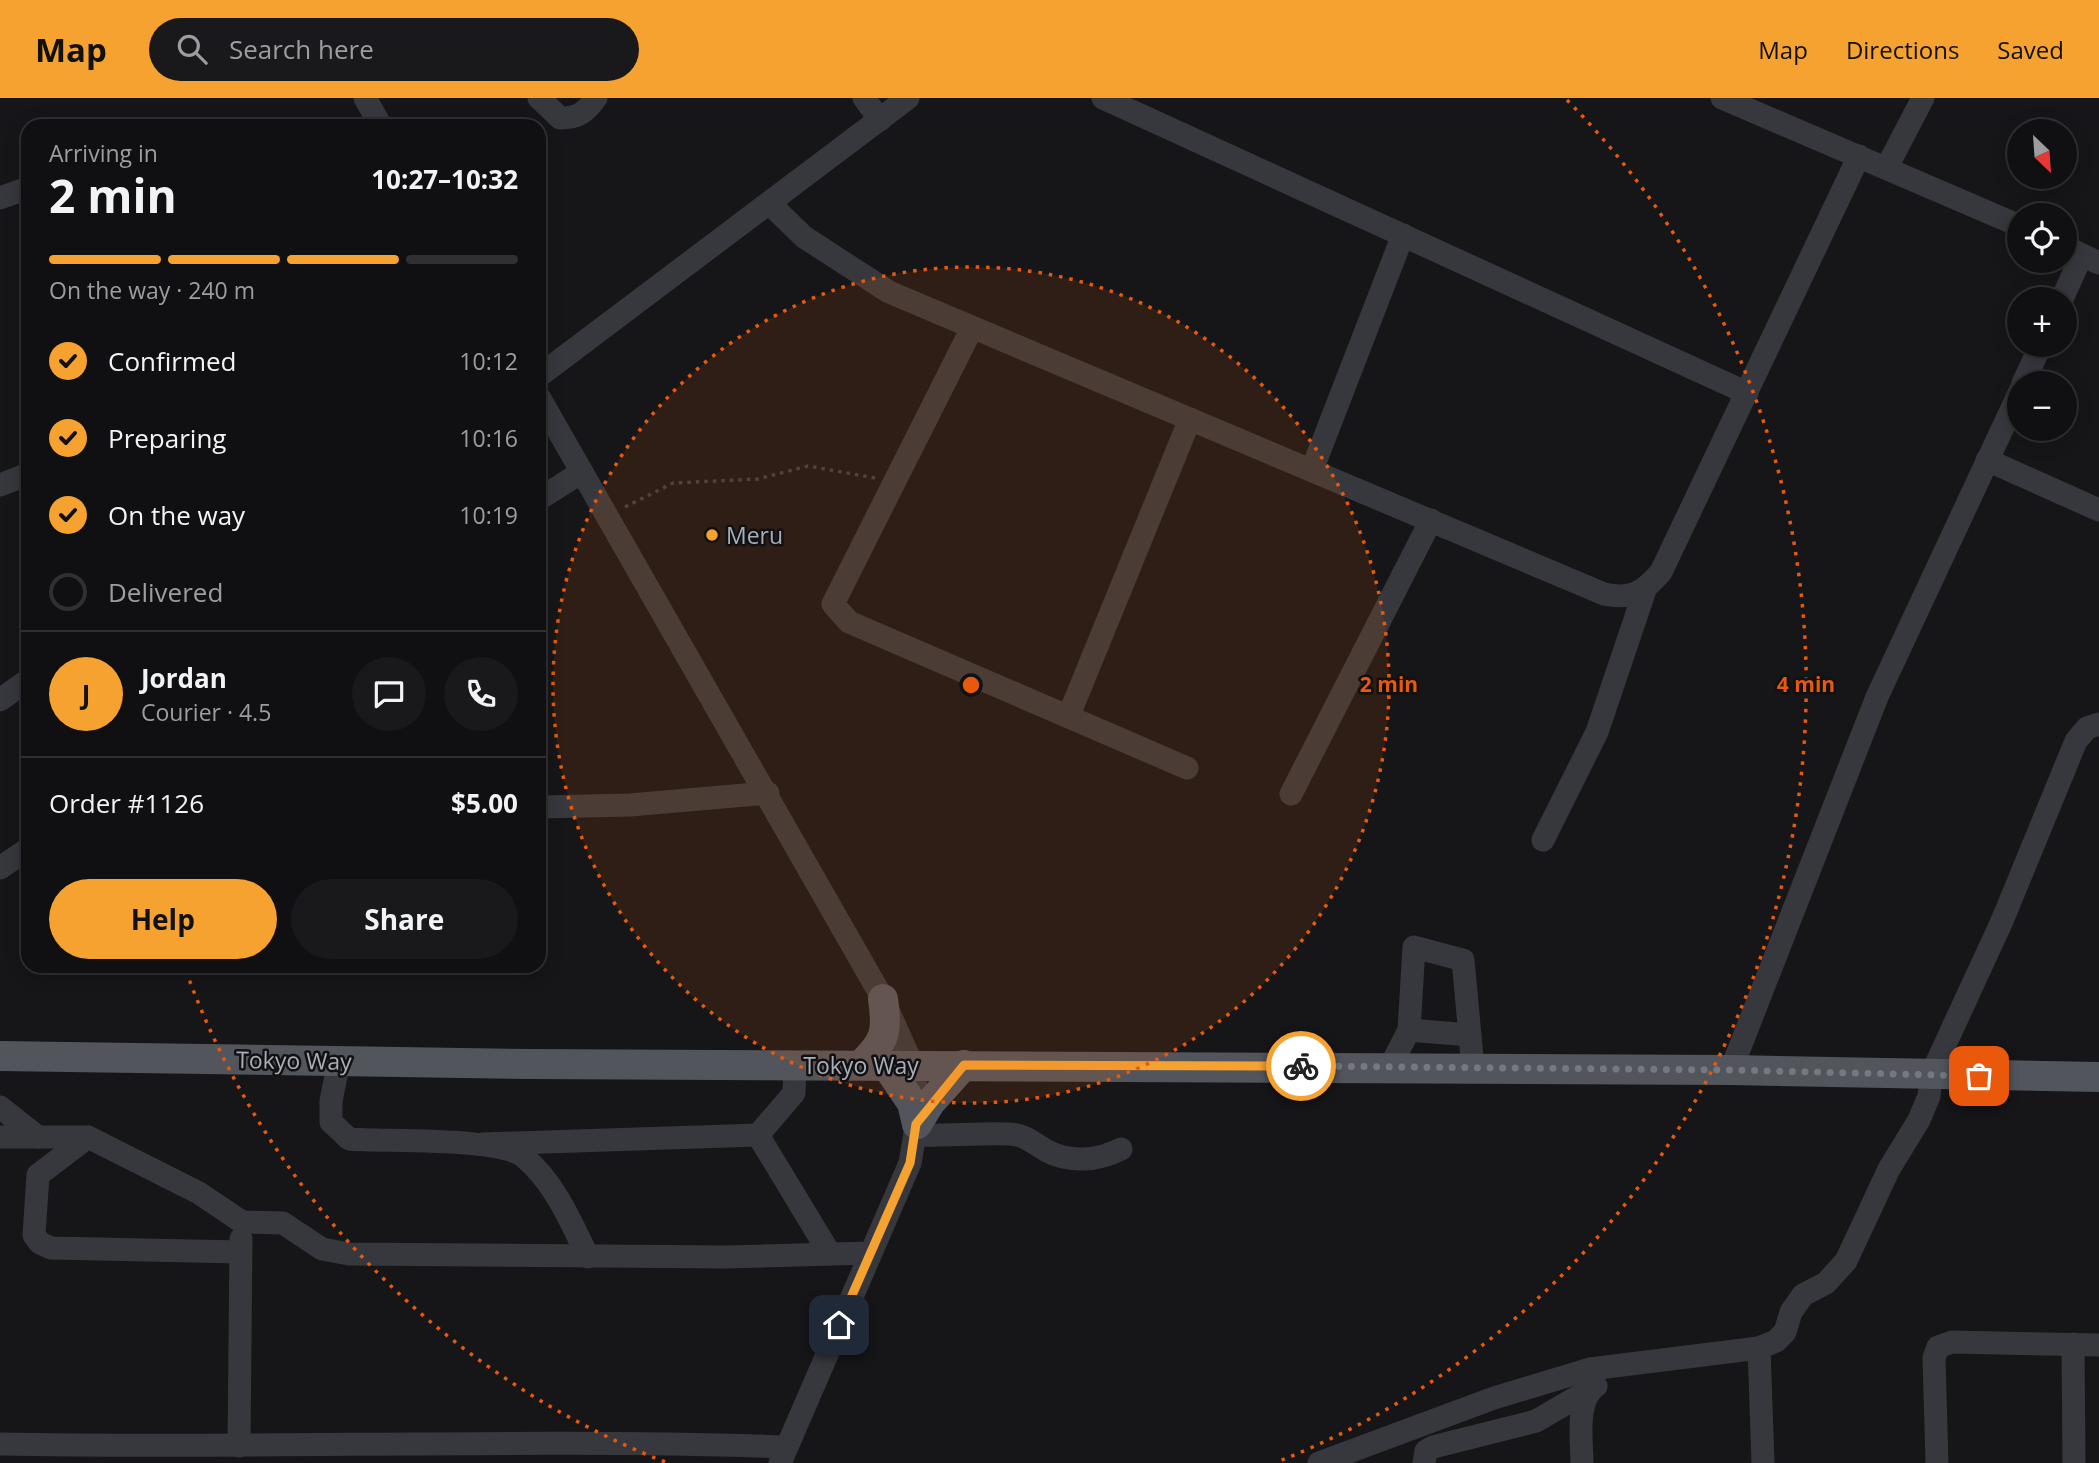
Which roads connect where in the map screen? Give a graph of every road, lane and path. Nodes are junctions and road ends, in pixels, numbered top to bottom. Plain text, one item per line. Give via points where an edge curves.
1 (365, 98) edge
2 (538, 98) edge
3 (596, 98) edge
4 (864, 98) edge
5 (908, 98) edge
6 (1103, 98) edge
7 (1723, 98) edge
8 (1923, 98) edge
9 (377, 119) edge
10 (880, 120) junction
11 (1859, 156) junction
12 (1887, 167) junction
13 (21, 190) edge
14 (0, 198) edge
15 (770, 204) junction
16 (2007, 220) edge
17 (1403, 235) junction
18 (2082, 255) edge
19 (2067, 287) edge
20 (972, 328) junction
21 (546, 371) edge
22 (1747, 393) junction
23 (546, 409) edge
24 (2007, 418) edge
25 (1190, 419) junction
26 (1987, 460) junction
27 (1312, 470) junction
28 (582, 472) junction
29 (21, 475) edge
30 (2, 478) edge
31 (894, 481) junction
32 (546, 495) edge
33 (2099, 510) edge
34 (608, 517) junction
35 (1431, 520) junction
36 (1646, 590) junction
37 (21, 685) edge
38 (0, 700) edge
39 (1069, 715) junction
40 (2099, 724) edge
41 (1187, 768) dead end
42 (768, 793) junction
43 (1291, 794) dead end
44 (546, 807) edge
45 (1543, 840) dead end
46 (21, 854) edge
47 (0, 868) edge
48 (883, 999) junction
49 (1409, 1030) junction
50 (1470, 1035) junction
51 (0, 1056) edge
52 (339, 1061) junction
53 (795, 1065) junction
54 (964, 1065) junction
55 (887, 1066) junction
56 (1390, 1067) junction
57 (1473, 1068) junction
58 (1731, 1070) junction
59 (1931, 1075) junction
60 (2099, 1077) edge
61 (0, 1107) edge
62 (916, 1130) junction
63 (758, 1135) junction
64 (0, 1137) edge
65 (38, 1137) junction
66 (88, 1137) junction
67 (482, 1144) junction
68 (1121, 1149) dead end
69 (242, 1222) junction
70 (240, 1252) junction
71 (870, 1253) junction
72 (830, 1254) junction
73 (588, 1257) junction
74 (2073, 1344) junction
75 (2099, 1345) edge
76 (1759, 1348) junction
77 (1661, 1360) junction
78 (1591, 1389) junction
79 (0, 1444) edge
80 (239, 1446) junction
81 (378, 1453) edge
82 (783, 1455) edge
83 (1319, 1463) edge
84 (1424, 1463) edge
85 (1582, 1463) edge
86 (1763, 1463) edge
87 (1937, 1463) edge
88 (2074, 1463) edge

1 - 9 street
2 - 3 street via 559,118 586,112
4 - 10 street
5 - 10 street
6 - 17 street
7 - 11 street
8 - 12 street
10 - 15 street
11 - 12 street
11 - 22 street
12 - 16 street
13 - 14 street
15 - 20 street via 804,237 889,292
15 - 21 street
17 - 22 street
17 - 27 street
18 - 19 street
20 - 25 street
20 - 31 street
22 - 36 street via 1661,572
23 - 28 street
24 - 26 street
25 - 27 street
25 - 39 street
26 - 33 street
26 - 58 street via 1877,697
27 - 35 street
28 - 32 street
28 - 34 street
29 - 30 street
31 - 34 path via 808,466 758,479 673,483
31 - 39 street via 833,604 849,622
34 - 42 street
35 - 36 street via 1604,594 1624,598
35 - 43 street
36 - 45 street via 1597,732
37 - 38 street
39 - 41 street
40 - 59 street via 2087,728 2077,741
42 - 44 street
42 - 48 street
46 - 47 street
48 - 55 street
48 - 55 main road via 887,1024 879,1048
49 - 50 street
49 - 50 street via 1414,947 1463,960
49 - 56 street
50 - 57 street
51 - 52 main road, Tokyo Way
52 - 53 main road, Tokyo Way
52 - 67 street via 331,1122 349,1139
53 - 55 main road, Tokyo Way
53 - 63 street via 794,1093
54 - 55 main road, Tokyo Way
54 - 56 main road, Tokyo Way
54 - 62 main road
55 - 62 main road via 912,1103
56 - 57 main road, Tokyo Way
57 - 58 main road, Tokyo Way
58 - 59 main road, Tokyo Way
59 - 60 main road, Tokyo Way
59 - 76 street via 1919,1120 1889,1170 1846,1261 1826,1283 1803,1295 1776,1341
61 - 65 street
62 - 68 street via 964,1137 1010,1134 1031,1139 1070,1160 1107,1156
62 - 71 street via 910,1163
63 - 67 street
63 - 72 street
64 - 65 street
65 - 66 street
66 - 69 street via 199,1193
66 - 70 street via 38,1175 34,1235 40,1243 51,1248
67 - 73 street via 523,1156 561,1199
69 - 70 street
69 - 73 street via 283,1223 322,1249 349,1254
70 - 80 street
71 - 72 street
71 - 82 street
72 - 73 street
74 - 75 street
74 - 87 street via 1952,1342 1938,1347 1934,1358
74 - 88 street
76 - 77 street
76 - 86 street
77 - 78 street
77 - 83 street via 1590,1368 1493,1398
78 - 84 street via 1536,1421 1433,1447 1426,1451
78 - 85 street via 1582,1414
79 - 80 street
80 - 81 street
81 - 82 street

